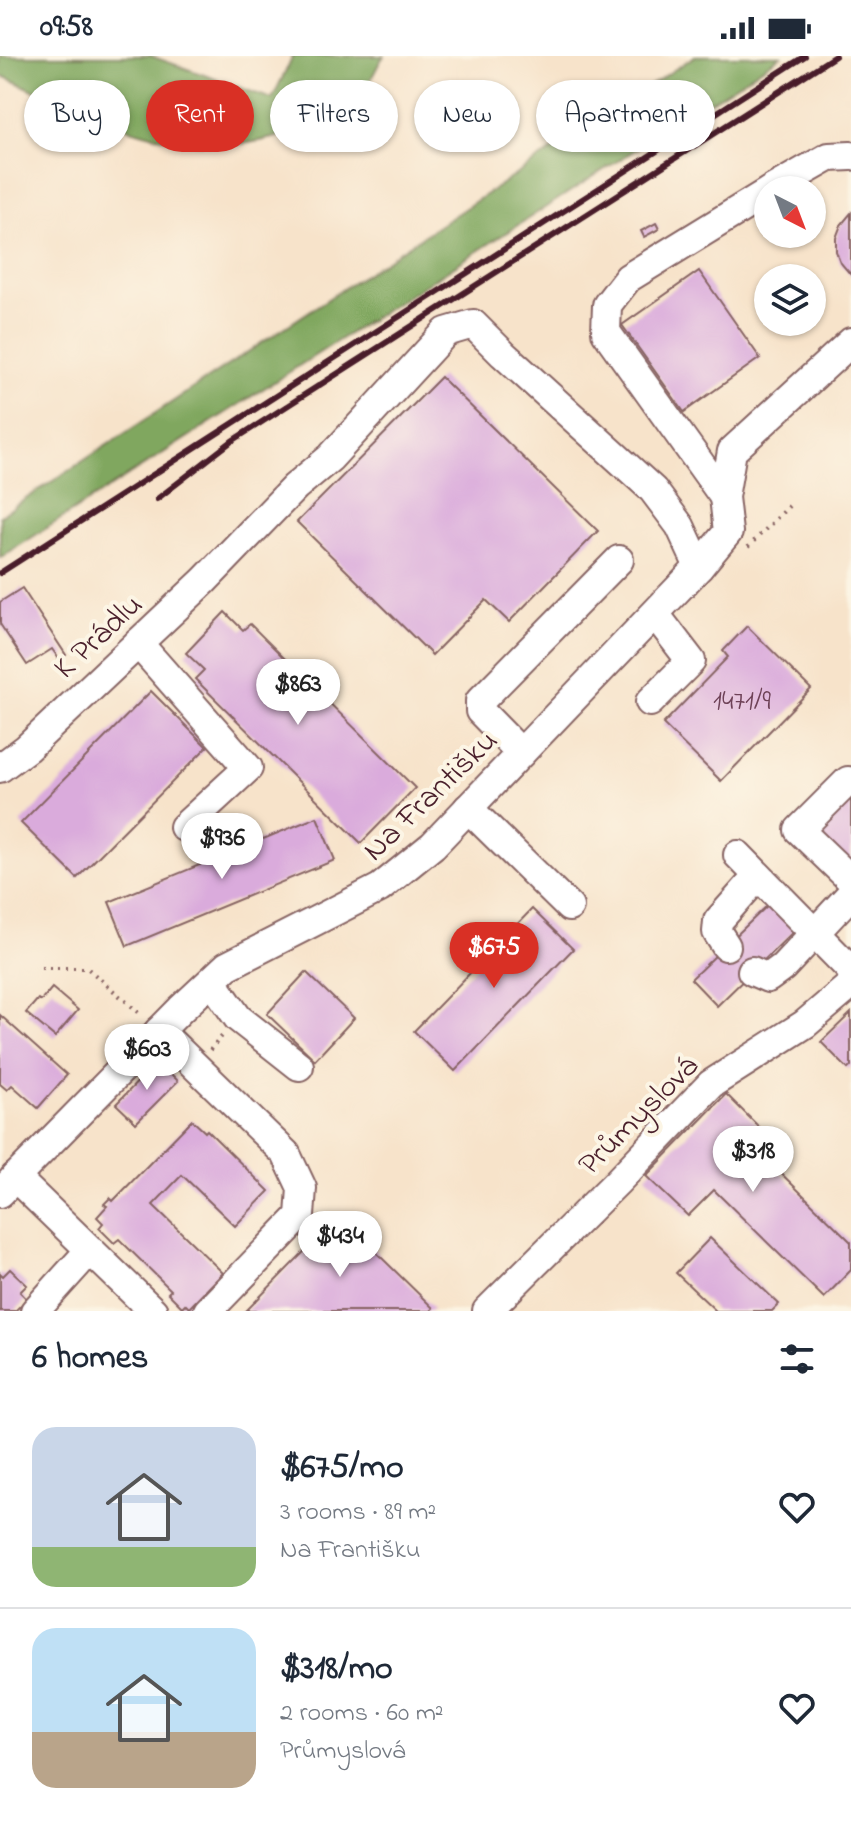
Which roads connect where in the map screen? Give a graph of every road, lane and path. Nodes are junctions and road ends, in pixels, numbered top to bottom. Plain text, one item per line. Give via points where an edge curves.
1 (851, 156) edge
2 (795, 176) edge
3 (754, 200) edge
4 (851, 342) edge
5 (724, 497) junction
6 (619, 560) dead end
7 (699, 567) junction
8 (655, 614) junction
9 (138, 643) junction
10 (650, 702) dead end
11 (521, 753) junction
12 (0, 768) edge
13 (848, 781) dead end
14 (468, 808) junction
15 (184, 827) dead end
16 (738, 855) dead end
17 (758, 876) junction
18 (851, 880) edge
19 (851, 894) edge
20 (569, 907) dead end
21 (815, 934) junction
22 (726, 946) dead end
23 (41, 968) dead end
24 (851, 970) edge
25 (752, 971) dead end
26 (212, 981) junction
27 (851, 985) edge
28 (159, 1031) junction
29 (299, 1066) dead end
30 (8, 1185) edge
31 (90, 1250) junction
32 (35, 1311) edge
33 (153, 1311) edge
34 (208, 1311) edge
35 (487, 1311) edge

1 - 2 street via 829,157
3 - 5 street via 628,278 607,305 606,332
4 - 5 street, Na Františku via 732,451
5 - 7 street, Na Františku via 728,532
6 - 11 street via 480,701 480,711
7 - 8 street, Na Františku
7 - 9 street, K Prádlu via 680,526 653,490 473,324 446,332 330,458
8 - 10 street via 691,661
8 - 11 street, Na Františku
9 - 12 street, K Prádlu
9 - 15 street via 248,768
11 - 14 street, Na Františku
13 - 18 street via 799,830
14 - 20 street
14 - 26 street, Na Františku via 380,888 227,966
16 - 17 street
17 - 21 street
17 - 22 street via 718,921 717,932
19 - 21 street
21 - 24 street
21 - 25 street via 768,978
23 - 28 path via 87,968
26 - 28 street, Na Františku
26 - 29 street via 238,1018
27 - 35 street, Průmyslová via 805,1024 711,1084
28 - 30 street, Na Františku
28 - 34 street via 286,1154 302,1188 300,1216
30 - 31 street
31 - 32 street
31 - 33 street

